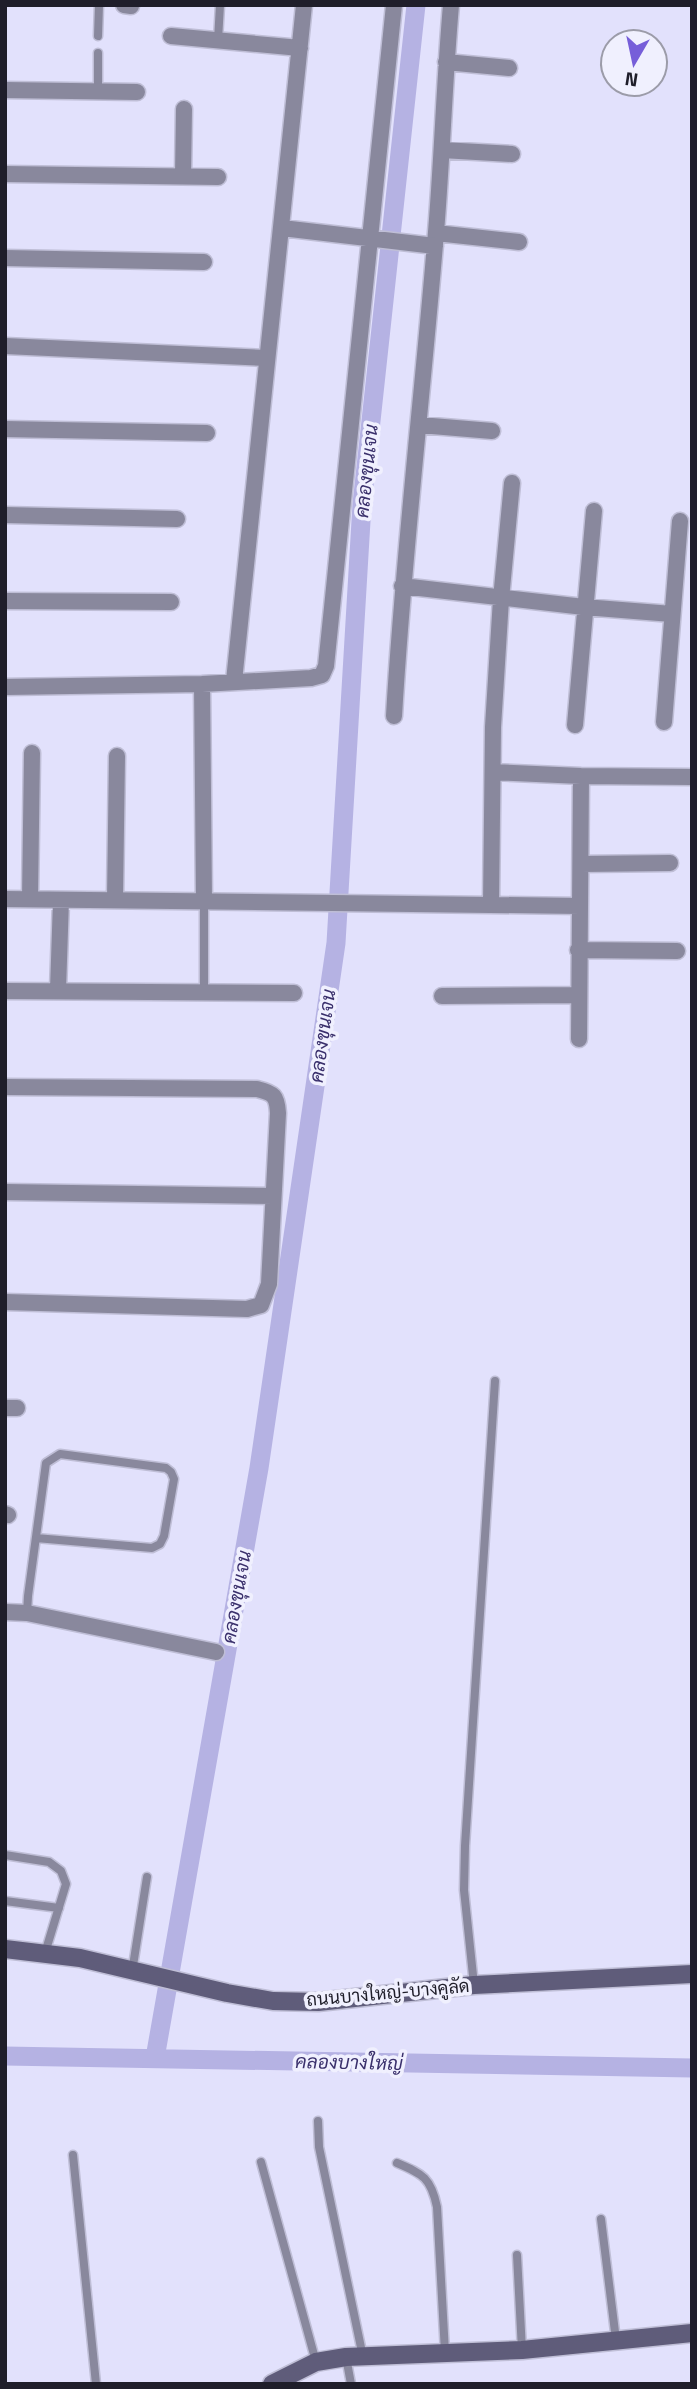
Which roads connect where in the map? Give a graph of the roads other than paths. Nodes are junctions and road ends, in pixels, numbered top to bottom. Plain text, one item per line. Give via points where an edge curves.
1 (99, 5) edge
2 (124, 5) edge
3 (220, 5) edge
4 (304, 5) edge
5 (394, 5) edge
6 (451, 5) edge
7 (131, 6) edge
8 (98, 36) dead end
9 (171, 36) dead end
10 (218, 40) junction
11 (300, 48) junction
12 (98, 53) dead end
13 (446, 62) junction
14 (509, 68) dead end
15 (5, 90) edge
16 (98, 91) junction
17 (137, 92) dead end
18 (184, 110) dead end
19 (442, 150) junction
20 (512, 155) dead end
21 (5, 174) edge
22 (183, 177) junction
23 (218, 177) dead end
24 (282, 228) junction
25 (373, 238) junction
26 (436, 239) junction
27 (519, 242) dead end
28 (5, 258) edge
29 (204, 262) dead end
30 (5, 346) edge
31 (267, 358) junction
32 (419, 425) junction
33 (5, 429) edge
34 (492, 431) dead end
35 (207, 433) dead end
36 (512, 483) dead end
37 (594, 511) dead end
38 (5, 515) edge
39 (177, 519) dead end
40 (680, 521) dead end
41 (402, 586) junction
42 (501, 599) junction
43 (5, 601) edge
44 (171, 602) dead end
45 (584, 607) junction
46 (672, 614) junction
47 (234, 681) junction
48 (202, 684) junction
49 (5, 687) edge
50 (394, 716) dead end
51 (664, 722) dead end
52 (575, 725) dead end
53 (32, 753) dead end
54 (117, 756) dead end
55 (493, 772) junction
56 (581, 776) junction
57 (691, 777) edge
58 (670, 863) dead end
59 (581, 864) junction
60 (5, 899) edge
61 (30, 899) junction
62 (115, 899) junction
63 (61, 900) junction
64 (204, 901) junction
65 (491, 905) junction
66 (580, 906) junction
67 (578, 950) junction
68 (677, 951) dead end
69 (58, 990) junction
70 (5, 991) edge
71 (204, 991) junction
72 (294, 993) dead end
73 (578, 995) junction
74 (442, 996) dead end
75 (579, 1039) dead end
76 (5, 1087) edge
77 (5, 1192) edge
78 (272, 1196) junction
79 (5, 1302) edge
80 (495, 1381) dead end
81 (36, 1538) junction
82 (5, 1612) edge
83 (27, 1613) junction
84 (216, 1652) dead end
85 (5, 1854) edge
86 (147, 1877) dead end
87 (5, 1901) edge
88 (59, 1908) junction
89 (5, 1950) edge
90 (44, 1955) junction
91 (139, 1974) junction
92 (692, 1974) edge
93 (474, 1985) junction
94 (318, 2121) dead end
95 (73, 2155) dead end
96 (261, 2162) dead end
97 (397, 2163) dead end
98 (601, 2219) dead end
99 (517, 2255) dead end
100 (692, 2333) edge
101 (616, 2340) junction
102 (522, 2350) junction
103 (445, 2352) junction
104 (355, 2357) junction
105 (316, 2362) junction
106 (96, 2384) edge
107 (272, 2384) edge
108 (351, 2384) edge

1 - 8 lane
2 - 7 street
3 - 10 lane
4 - 11 street
5 - 25 street
6 - 13 street
9 - 10 street
10 - 11 street
11 - 24 street
12 - 16 lane
13 - 14 street
13 - 19 street
15 - 16 street
16 - 17 street
18 - 22 street
19 - 20 street
19 - 26 street
21 - 22 street
22 - 23 street
24 - 25 street
24 - 31 street
25 - 26 street via 417,244
25 - 47 street via 326,666 322,675 311,677
26 - 27 street
26 - 32 street
28 - 29 street
30 - 31 street
31 - 47 street
32 - 34 street
32 - 41 street
33 - 35 street
36 - 42 street
37 - 45 street
38 - 39 street
40 - 46 street
41 - 42 street
41 - 50 street
42 - 45 street
42 - 55 street
43 - 44 street
45 - 46 street
45 - 52 street
46 - 51 street
47 - 48 street
48 - 49 street
48 - 64 street
53 - 61 street
54 - 62 street
55 - 56 street
55 - 65 street
56 - 57 street
56 - 59 street
58 - 59 street
59 - 66 street
60 - 61 street
61 - 63 street
62 - 63 street
62 - 64 street
63 - 69 street
64 - 65 street
64 - 71 lane
65 - 66 street
66 - 67 street
67 - 68 street
67 - 73 street
69 - 70 street
69 - 71 street
71 - 72 street
73 - 74 street
73 - 75 street
76 - 78 street via 257,1088 272,1092 278,1113
77 - 78 street
78 - 79 street via 268,1284 261,1305 247,1309
80 - 93 lane via 465,1846 464,1890
81 - 81 lane via 152,1548 164,1536 174,1479 171,1472 60,1454 46,1463
81 - 83 lane
82 - 83 street
83 - 84 street
85 - 88 lane via 49,1862 61,1871 66,1884
86 - 91 lane
87 - 88 lane
88 - 90 lane
89 - 90 street, ถนนบางใหญ่-บางคูลัด
90 - 91 street, ถนนบางใหญ่-บางคูลัด via 80,1958
91 - 93 street, ถนนบางใหญ่-บางคูลัด via 273,2001 318,2002
92 - 93 street, ถนนบางใหญ่-บางคูลัด
94 - 104 lane
95 - 106 lane
96 - 105 lane
97 - 103 lane via 421,2173 433,2187
98 - 101 lane
99 - 102 lane
100 - 101 street
101 - 102 street
102 - 103 street
103 - 104 street
104 - 105 street
104 - 108 lane
105 - 107 street

